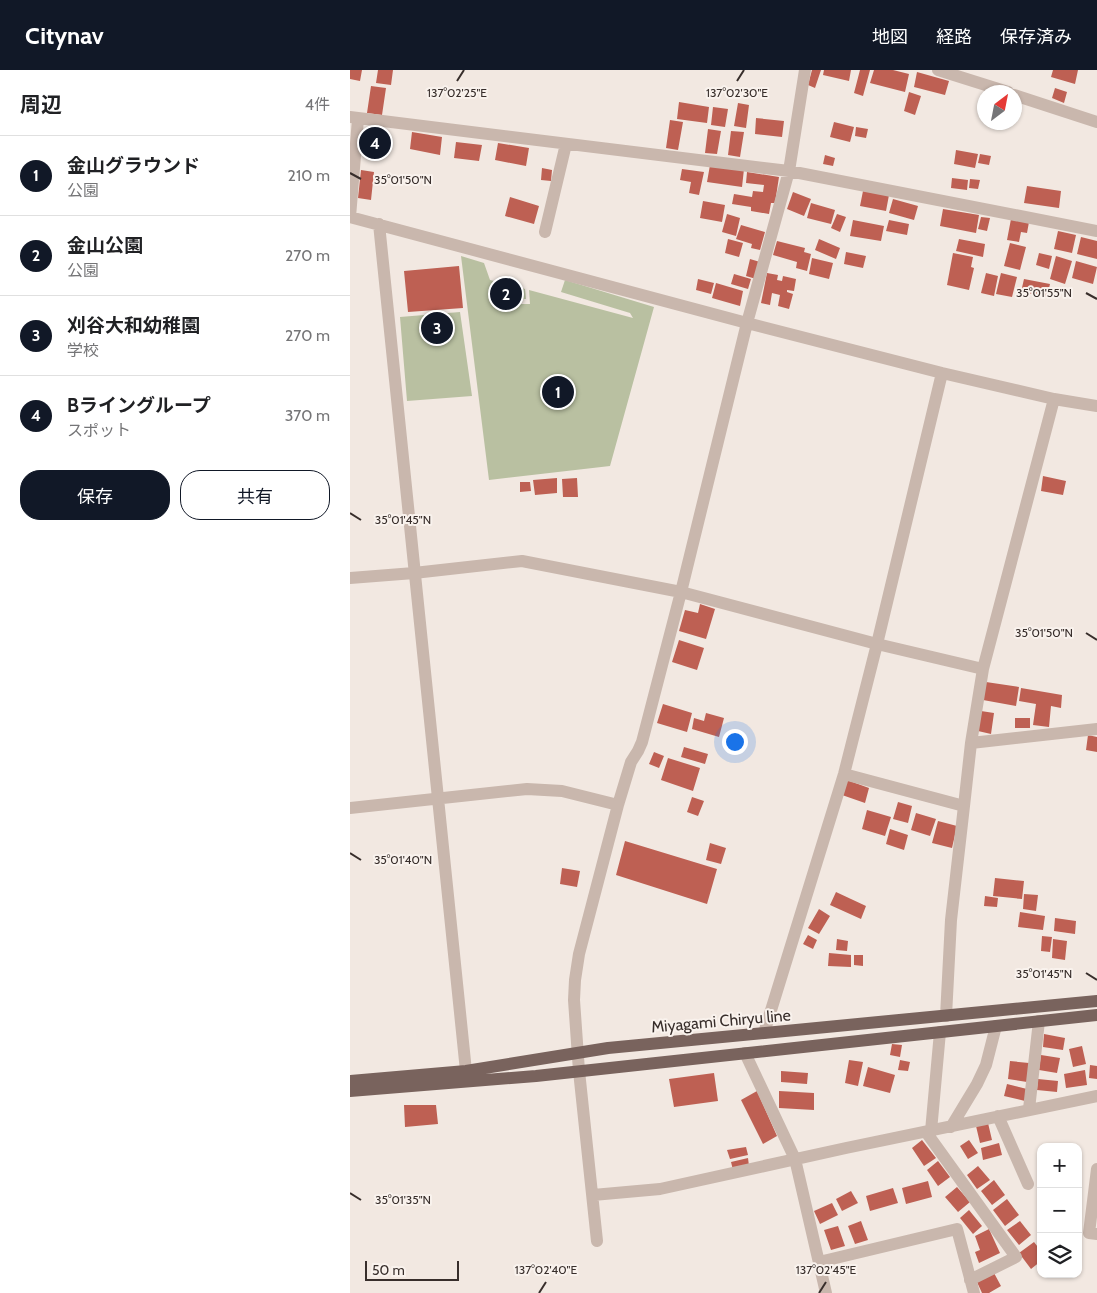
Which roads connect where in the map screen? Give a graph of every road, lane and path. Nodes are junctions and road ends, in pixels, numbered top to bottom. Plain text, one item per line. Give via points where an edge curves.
1 (805, 70) edge
2 (938, 70) edge
3 (986, 85) edge
4 (1022, 97) edge
5 (354, 118) edge
6 (1097, 122) edge
7 (566, 144) junction
8 (789, 170) junction
9 (350, 217) edge
10 (379, 224) junction
11 (1097, 231) edge
12 (545, 232) dead end
13 (747, 323) junction
14 (942, 373) junction
15 (1054, 399) junction
16 (1097, 406) edge
17 (414, 573) junction
18 (350, 578) edge
19 (681, 592) junction
20 (877, 644) junction
21 (983, 669) junction
22 (1097, 729) edge
23 (971, 743) junction
24 (844, 774) junction
25 (438, 799) junction
26 (618, 805) junction
27 (964, 806) junction
28 (350, 808) edge
29 (1097, 1001) edge
30 (1097, 1015) edge
31 (946, 1016) junction
32 (1040, 1021) junction
33 (996, 1026) junction
34 (940, 1032) junction
35 (764, 1033) junction
36 (745, 1053) junction
37 (579, 1054) junction
38 (466, 1071) junction
39 (579, 1071) junction
40 (350, 1081) edge
41 (350, 1091) edge
42 (1097, 1096) edge
43 (1029, 1109) junction
44 (998, 1116) junction
45 (951, 1127) junction
46 (929, 1131) junction
47 (795, 1160) junction
48 (1097, 1169) edge
49 (1028, 1184) dead end
50 (593, 1195) junction
51 (1097, 1234) edge
52 (597, 1241) dead end
53 (819, 1262) junction
54 (970, 1280) junction
55 (826, 1293) edge
56 (974, 1293) edge

1 - 8 street
2 - 3 street
4 - 6 street
5 - 7 street
5 - 9 street
7 - 8 street
7 - 12 street
8 - 11 street
8 - 13 street
9 - 10 street
10 - 13 street
10 - 17 street
13 - 14 street
13 - 19 street
14 - 15 street
14 - 20 street
15 - 16 street
15 - 21 street
17 - 18 street
17 - 19 street via 522,561
17 - 25 street
19 - 20 street
19 - 26 street via 642,742 630,762
20 - 21 street
20 - 24 street
21 - 23 street
22 - 23 street
23 - 27 street
24 - 27 street
24 - 35 street
25 - 26 street via 527,789 562,791
25 - 28 street
25 - 38 street
26 - 37 street via 578,954 574,1000
27 - 31 street via 951,920
29 - 31 main road, Miyagami Chiryu line
30 - 32 main road, Miyagami Chiryu line
31 - 35 main road, Miyagami Chiryu line
32 - 33 main road, Miyagami Chiryu line
32 - 43 street
33 - 34 main road, Miyagami Chiryu line
33 - 45 street via 986,1065
34 - 36 main road, Miyagami Chiryu line
34 - 46 street
35 - 37 main road, Miyagami Chiryu line via 608,1048
36 - 39 main road, Miyagami Chiryu line
36 - 47 street
37 - 38 main road, Miyagami Chiryu line
37 - 39 street
38 - 40 main road, Miyagami Chiryu line
39 - 41 main road, Miyagami Chiryu line
39 - 50 street
42 - 43 street
43 - 44 street
44 - 45 street
44 - 49 street
45 - 46 street
46 - 47 street
46 - 54 street via 1016,1257
47 - 50 street via 660,1189
47 - 53 street
48 - 51 street via 1089,1233
50 - 52 street
53 - 54 street via 957,1229
53 - 55 street
54 - 56 street

